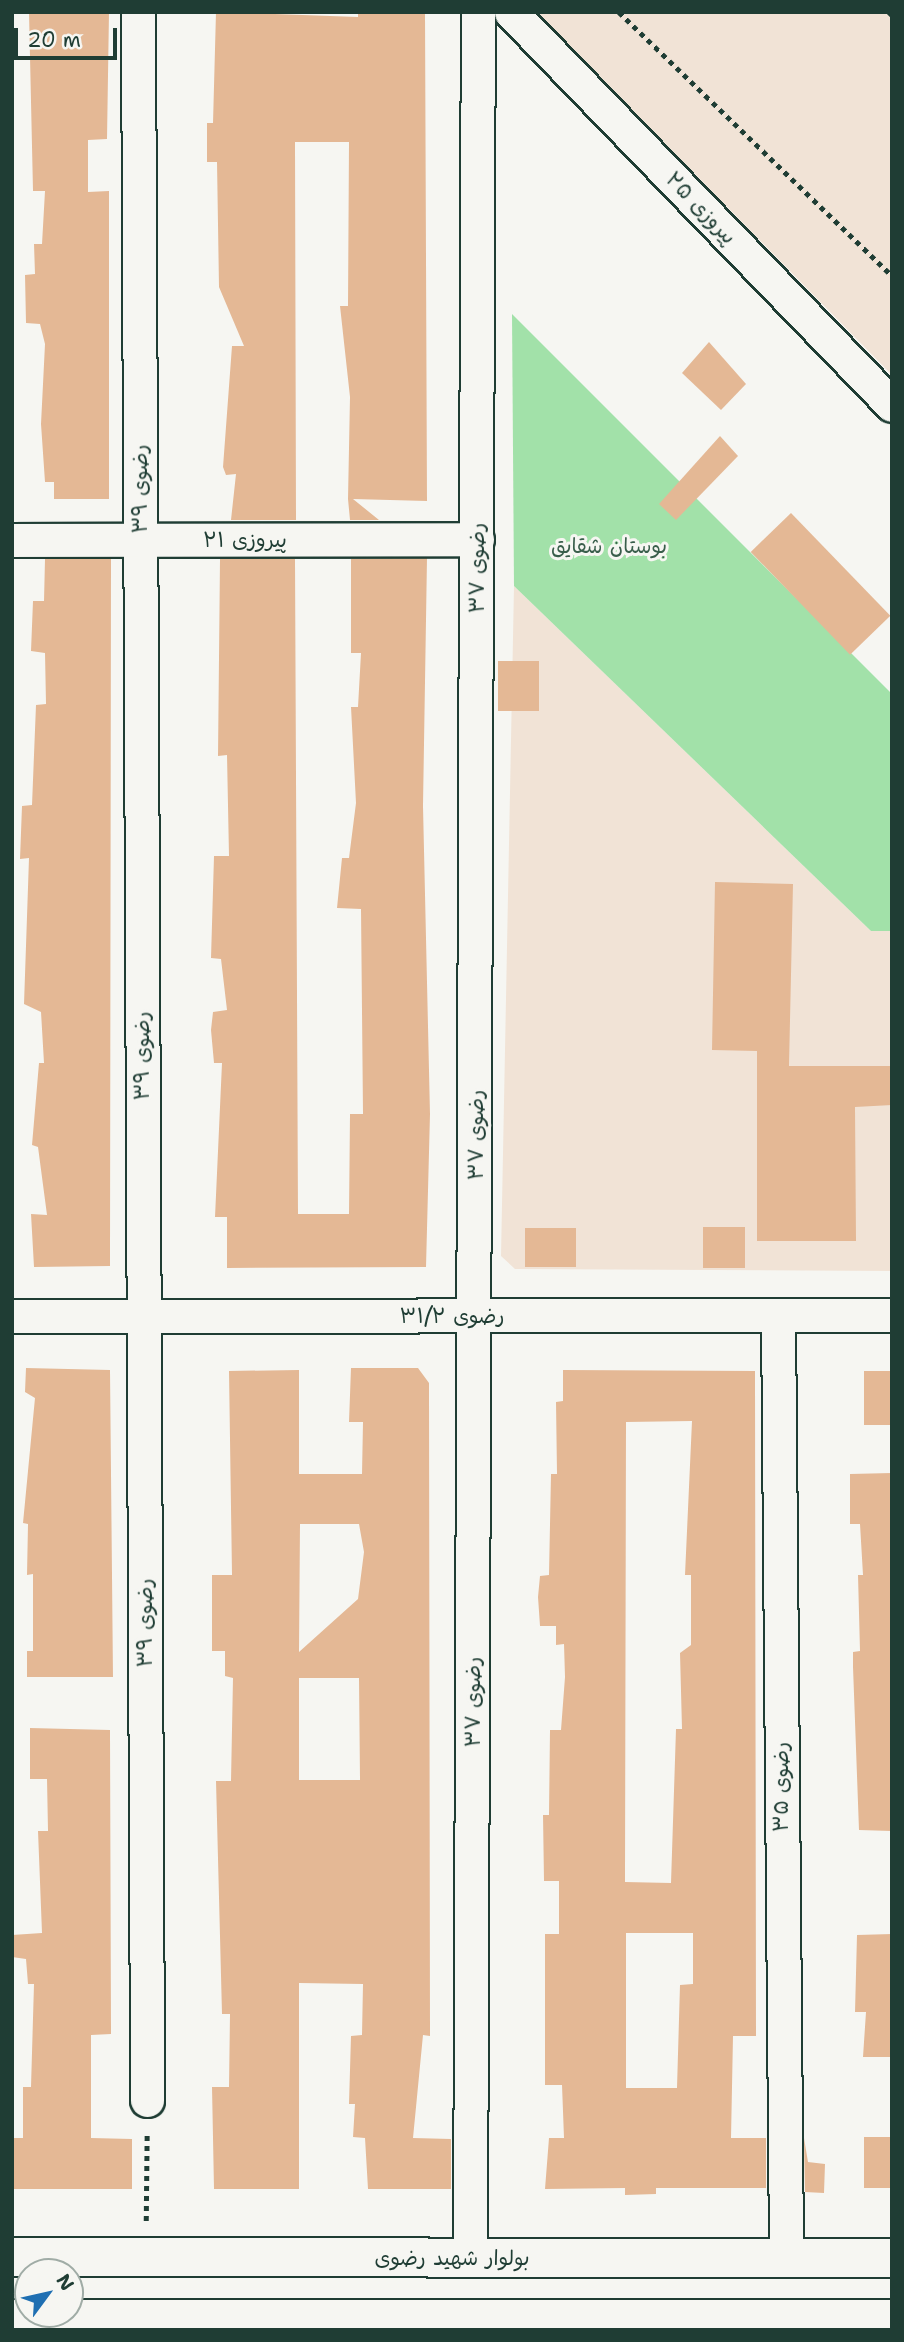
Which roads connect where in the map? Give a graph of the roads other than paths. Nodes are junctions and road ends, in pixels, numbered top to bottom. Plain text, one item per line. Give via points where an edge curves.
1 (138, 12) edge
2 (478, 12) edge
3 (511, 12) edge
4 (892, 405) edge
5 (477, 539) junction
6 (12, 540) edge
7 (140, 540) junction
8 (778, 1315) junction
9 (892, 1315) edge
10 (12, 1316) edge
11 (143, 1316) junction
12 (475, 1316) junction
13 (147, 2100) road end
14 (12, 2257) edge
15 (470, 2258) junction
16 (786, 2258) junction
17 (892, 2258) edge
18 (12, 2319) edge
19 (892, 2319) edge

1 - 7 street, رضوی ۳۹
2 - 5 street, رضوی ۳۷
3 - 4 street, پیروزی ۲۵
5 - 7 street, پیروزی ۲۱
5 - 12 street, رضوی ۳۷
6 - 7 street, پیروزی ۲۱
7 - 11 street, رضوی ۳۹
8 - 9 street, رضوی ۳۱/۲
8 - 12 street, رضوی ۳۱/۲
8 - 16 street, رضوی ۳۵
10 - 11 street, رضوی ۳۱/۲
11 - 12 street, رضوی ۳۱/۲
11 - 13 street, رضوی ۳۹
12 - 15 street, رضوی ۳۷
14 - 15 street, بولوار شهید رضوی
15 - 16 street, بولوار شهید رضوی
16 - 17 street, بولوار شهید رضوی
18 - 19 street

